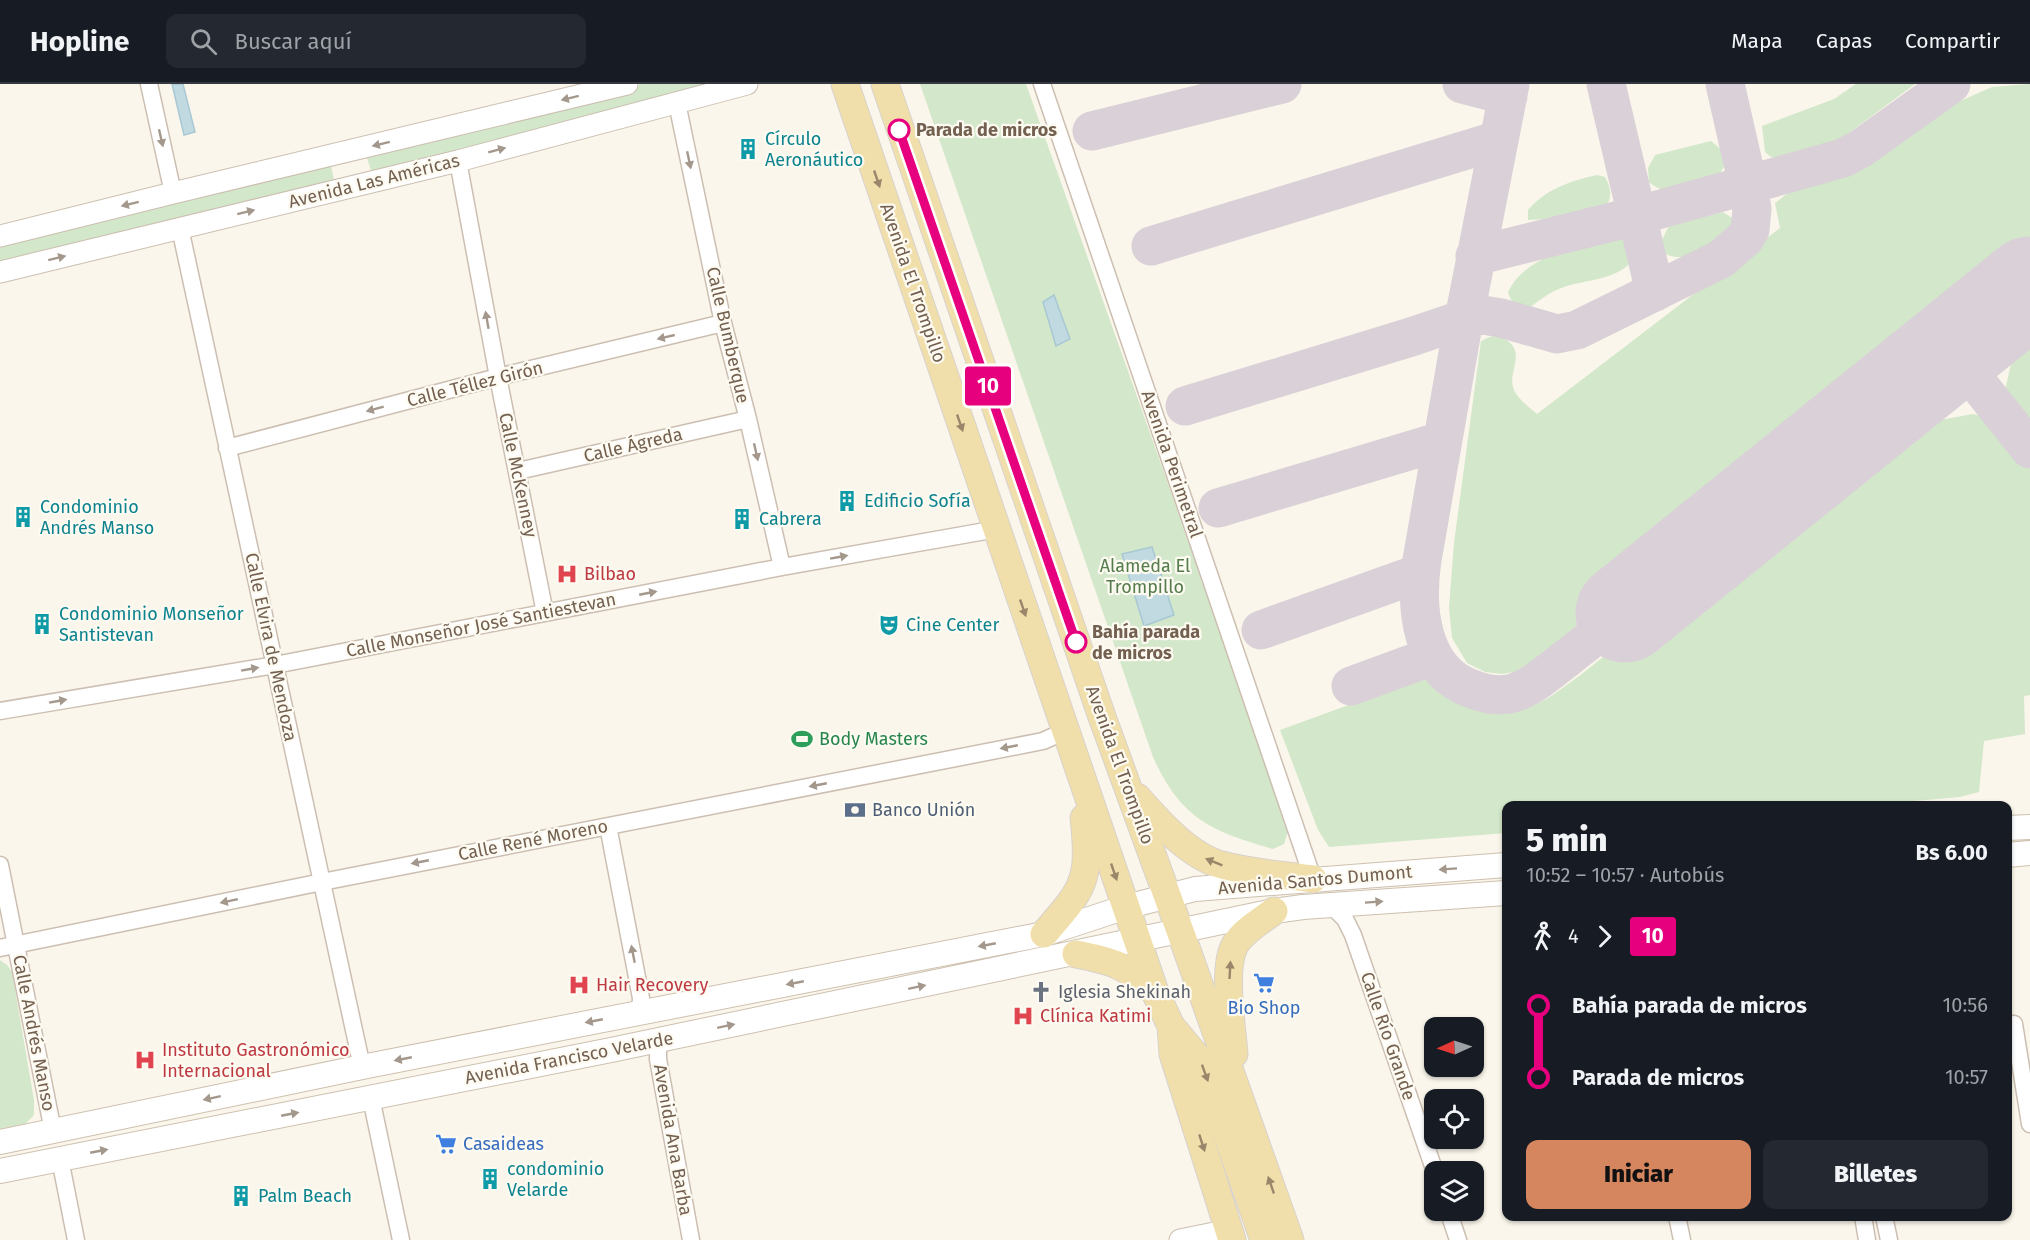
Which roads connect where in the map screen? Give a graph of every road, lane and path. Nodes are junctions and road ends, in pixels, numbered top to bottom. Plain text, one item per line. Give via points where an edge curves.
1 (149, 84) edge
2 (627, 84) edge
3 (747, 84) edge
4 (844, 84) edge
5 (885, 84) edge
6 (1042, 84) edge
7 (677, 103) junction
8 (346, 152) junction
9 (458, 161) junction
10 (354, 185) junction
11 (173, 193) junction
12 (180, 228) junction
13 (0, 236) edge
14 (0, 272) edge
15 (723, 324) junction
16 (498, 377) junction
17 (748, 419) junction
18 (227, 448) junction
19 (518, 471) junction
20 (997, 529) junction
21 (782, 567) junction
22 (545, 613) junction
23 (275, 665) junction
24 (0, 711) edge
25 (1065, 731) junction
26 (1077, 766) junction
27 (1126, 785) junction
28 (608, 826) junction
29 (2030, 827) edge
30 (2012, 828) edge
31 (2030, 853) edge
32 (2012, 855) edge
33 (0, 865) edge
34 (1502, 865) edge
35 (1313, 879) junction
36 (322, 882) junction
37 (1502, 893) edge
38 (1168, 896) junction
39 (1331, 905) junction
40 (1126, 907) junction
41 (1274, 911) junction
42 (1180, 930) junction
43 (1044, 934) junction
44 (1137, 939) junction
45 (8, 946) edge
46 (1076, 954) junction
47 (1155, 992) junction
48 (701, 1002) junction
49 (640, 1012) junction
50 (2017, 1024) edge
51 (1171, 1026) junction
52 (665, 1039) junction
53 (611, 1050) junction
54 (363, 1067) junction
55 (1237, 1091) junction
56 (373, 1097) junction
57 (2030, 1124) edge
58 (53, 1131) junction
59 (0, 1142) edge
60 (61, 1159) junction
61 (1431, 1161) edge
62 (0, 1171) edge
63 (1452, 1221) edge
64 (1678, 1221) edge
65 (1864, 1221) edge
66 (1885, 1221) edge
67 (1231, 1235) edge
68 (76, 1240) edge
69 (400, 1240) edge
70 (691, 1240) edge
71 (1180, 1240) edge
72 (1264, 1240) edge
73 (1290, 1240) edge
74 (1458, 1240) edge
75 (1682, 1240) edge
76 (1867, 1240) edge
77 (1889, 1240) edge

1 -> 11 street
2 -> 8 street, Avenida Las Américas
3 - 7 street, Avenida Las Américas
4 -> 20 main road, Avenida El Trompillo
5 - 27 main road, Avenida El Trompillo
6 - 35 street, Avenida Perimetral
9 -> 7 street, Avenida Las Américas
7 -> 15 street, Calle Bumberque
8 - 10 street
8 - 11 street, Avenida Las Américas
9 - 10 street, Avenida Las Américas
16 -> 9 street, Calle McKenney
12 -> 10 street, Avenida Las Américas
11 -> 13 street, Avenida Las Américas
14 -> 12 street, Avenida Las Américas
12 - 18 street, Calle Elvira de Mendoza
15 -> 16 street, Calle Téllez Girón
15 - 17 street, Calle Bumberque
16 -> 18 street, Calle Téllez Girón
16 - 19 street, Calle McKenney
17 - 19 street, Calle Ágreda
17 -> 21 street, Calle Bumberque
18 - 23 street, Calle Elvira de Mendoza
19 - 22 street, Calle McKenney
21 -> 20 street, Calle Monseñor José Santiestevan
20 -> 25 main road, Avenida El Trompillo
22 -> 21 street, Calle Monseñor José Santiestevan
22 - 23 street, Calle Monseñor José Santiestevan
24 -> 23 street, Calle Monseñor José Santiestevan
23 - 36 street, Calle Elvira de Mendoza
25 - 26 main road, Avenida El Trompillo
25 -> 28 street, Calle René Moreno via 1043,741
26 -> 40 main road, Avenida El Trompillo
26 - 43 main road via 1087,852 1084,878 1072,901
35 -> 27 main road via 1221,865 1199,855
27 - 38 main road, Avenida El Trompillo
28 -> 36 street, Calle René Moreno
49 -> 28 street via 641,998
29 - 30 main road
31 - 32 main road
33 - 45 street, Calle Andrés Manso
34 -> 35 main road, Avenida Santos Dumont
35 - 38 main road, Avenida Santos Dumont via 1195,889
36 -> 45 street, Calle René Moreno
36 - 54 street, Calle Elvira de Mendoza
39 -> 37 main road, Avenida Santos Dumont
38 - 40 main road, Avenida Santos Dumont
38 - 42 main road, Avenida El Trompillo
39 - 41 main road, Avenida Santos Dumont
39 - 61 street, Calle Río Grande via 1345,919 1353,935
40 - 43 main road, Avenida Francisco Velarde
40 - 44 main road, Avenida El Trompillo
41 - 42 main road, Avenida Santos Dumont
55 -> 41 main road via 1230,959 1236,943
42 - 44 main road, Avenida Santos Dumont
42 - 55 main road, Avenida El Trompillo
43 -> 48 main road, Avenida Francisco Velarde
44 - 46 main road, Avenida Francisco Velarde
44 - 47 main road, Avenida El Trompillo
45 - 58 street, Calle Andrés Manso
46 - 47 main road via 1122,966
52 -> 46 main road, Avenida Francisco Velarde
47 - 51 main road, Avenida El Trompillo
48 - 49 main road, Avenida Francisco Velarde
48 - 52 main road via 668,1019
49 - 53 main road via 635,1032
49 -> 54 main road, Avenida Francisco Velarde
50 - 57 street
51 -> 67 main road, Avenida El Trompillo via 1173,1053
51 -> 72 main road, Avenida El Trompillo via 1202,1063
52 - 53 main road, Avenida Francisco Velarde
52 - 70 street, Avenida Ana Barba via 658,1049 658,1059
53 - 56 main road, Avenida Francisco Velarde
54 - 56 main road via 378,1071 384,1081
54 -> 58 main road, Avenida Francisco Velarde
73 -> 55 main road, Avenida El Trompillo
60 -> 56 main road, Avenida Francisco Velarde
56 - 69 street
58 - 59 main road, Avenida Francisco Velarde
58 - 60 main road via 69,1136 71,1141 72,1147
60 - 62 main road, Avenida Francisco Velarde
60 - 68 street
63 - 74 street
64 - 75 street
65 - 76 street
66 - 77 street
67 - 71 street

